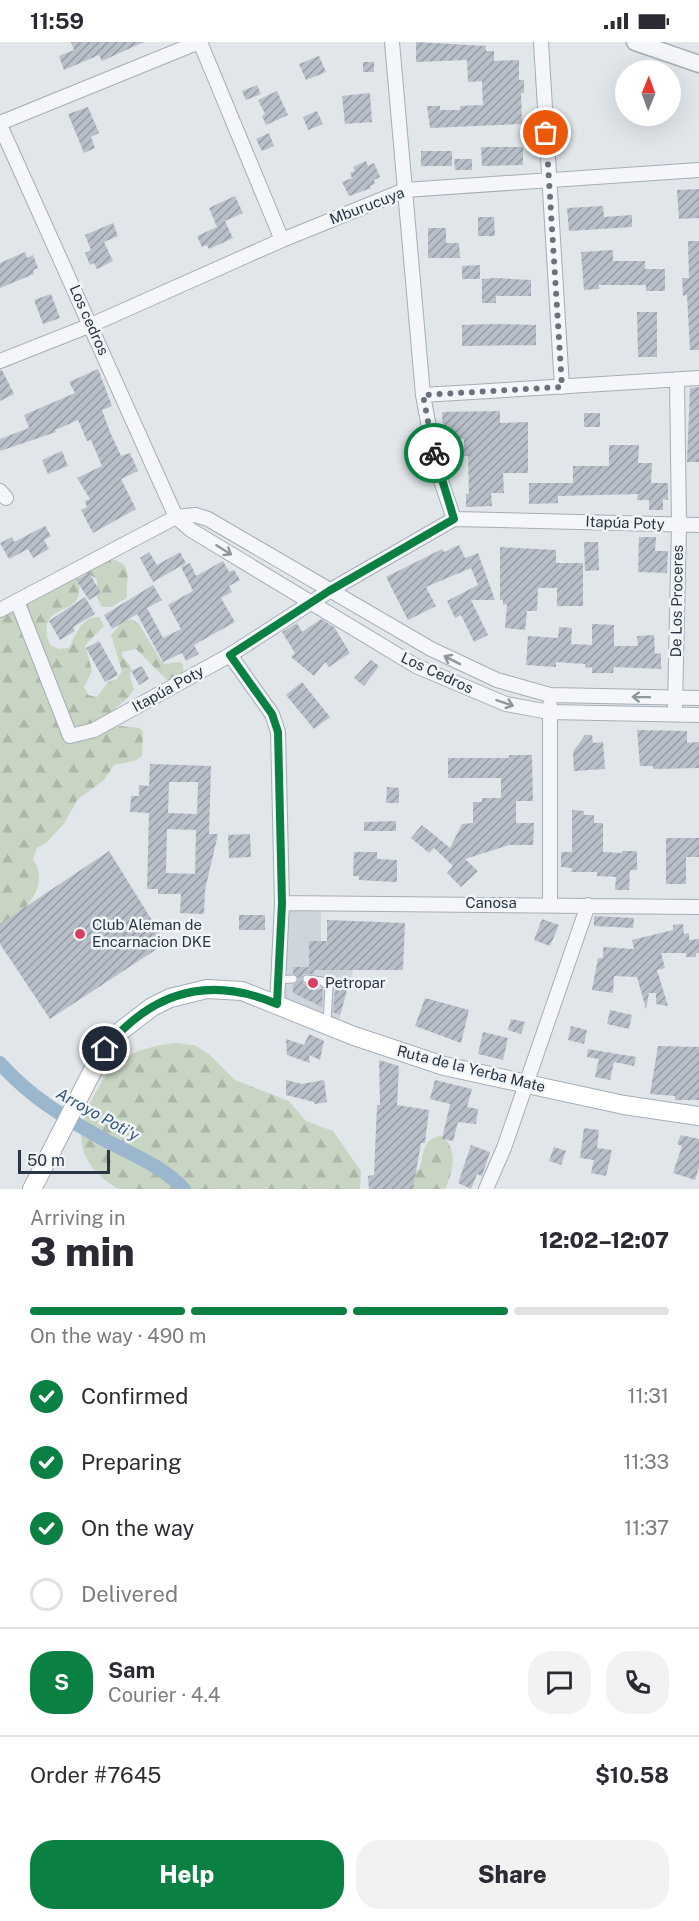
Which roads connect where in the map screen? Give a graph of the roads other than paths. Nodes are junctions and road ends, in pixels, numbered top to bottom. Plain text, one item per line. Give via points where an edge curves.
1 (199, 42) edge
2 (392, 42) edge
3 (541, 42) edge
4 (635, 42) edge
5 (664, 47) edge
6 (699, 64) edge
7 (0, 124) edge
8 (699, 171) edge
9 (549, 178) junction
10 (405, 190) junction
11 (282, 240) junction
12 (91, 324) junction
13 (0, 361) edge
14 (699, 378) edge
15 (677, 379) junction
16 (562, 387) junction
17 (423, 395) junction
18 (176, 517) junction
19 (454, 519) junction
20 (679, 525) junction
21 (699, 525) edge
22 (329, 591) junction
23 (17, 601) junction
24 (311, 604) junction
25 (0, 610) edge
26 (230, 655) junction
27 (550, 695) junction
28 (675, 698) junction
29 (699, 698) edge
30 (549, 712) junction
31 (675, 716) junction
32 (699, 716) edge
33 (282, 903) junction
34 (550, 903) junction
35 (588, 905) junction
36 (699, 907) edge
37 (293, 979) dead end
38 (307, 979) dead end
39 (278, 980) junction
40 (277, 1004) junction
41 (327, 1024) junction
42 (526, 1084) junction
43 (699, 1116) edge
44 (32, 1189) edge
45 (486, 1189) edge

1 - 7 street
1 - 11 street
2 - 10 street
3 - 9 street
4 - 5 street
5 - 6 street
7 - 12 street, Los cedros
8 - 9 street, Mburucuya
9 - 10 street, Mburucuya
9 - 16 street
10 - 11 street, Mburucuya
10 - 17 street
11 - 12 street, Mburucuya
12 - 13 street, Mburucuya
12 - 18 street, Los cedros
14 - 15 street
15 - 16 street
15 - 20 street, De Los Proceres
16 - 17 street
17 - 19 street via 436,466
18 - 22 street via 208,519
18 - 23 street
18 -> 24 street, Los Cedros
19 - 20 street, Itapúa Poty
19 - 22 street, Itapúa Poty
20 - 21 street, Itapúa Poty
20 - 28 street, De Los Proceres
22 - 24 street, Itapúa Poty
27 -> 22 street via 461,665
23 - 25 street
23 - 26 street, Itapúa Poty via 70,736 94,730
24 - 26 street, Itapúa Poty
24 -> 30 street, Los Cedros via 441,677 506,704
26 - 33 street via 272,714 278,732
28 -> 27 street
27 - 30 street
28 - 29 street
28 - 31 street, De Los Proceres
30 - 31 street, Los Cedros
30 - 34 street
31 - 32 street, Los Cedros
33 - 34 street, Canosa
33 - 39 street
34 - 35 street, Canosa
35 - 36 street, Canosa
35 - 42 street
37 - 39 lane
38 - 41 lane via 322,981 329,987
39 - 40 street
40 - 41 main road, Ruta de la Yerba Mate
40 - 44 main road, Ruta de la Yerba Mate via 242,991 207,989 170,998 143,1012 105,1049
41 - 42 main road, Ruta de la Yerba Mate via 402,1054
42 - 43 main road, Ruta de la Yerba Mate via 624,1106
42 - 45 street

